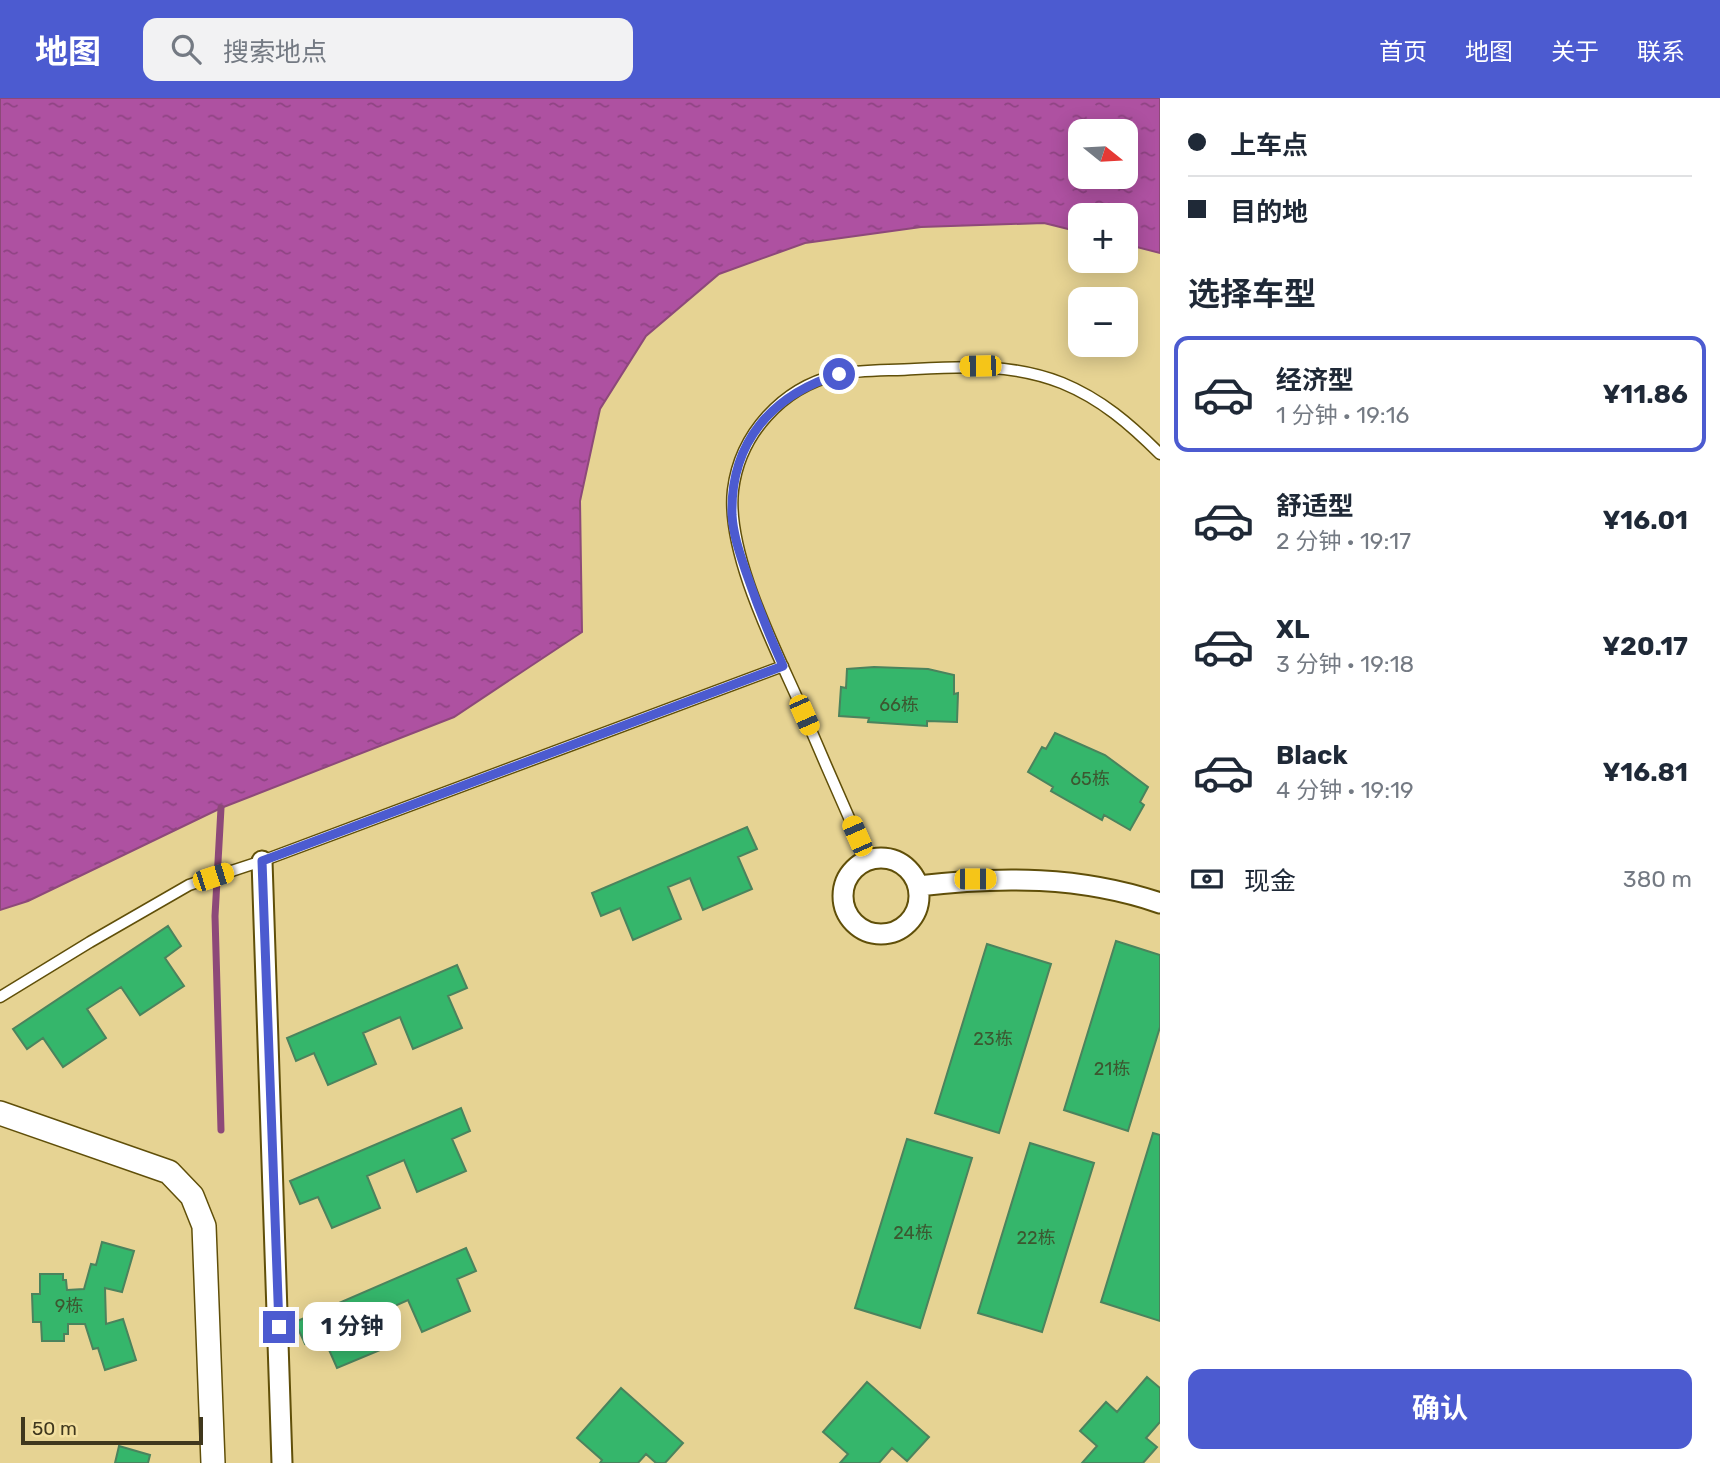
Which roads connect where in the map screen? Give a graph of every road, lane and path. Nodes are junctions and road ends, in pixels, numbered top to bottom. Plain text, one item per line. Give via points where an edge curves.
1 (1160, 454) edge
2 (783, 666) junction
3 (262, 861) junction
4 (868, 861) junction
5 (918, 886) junction
6 (1160, 903) edge
7 (0, 997) edge
8 (0, 1113) edge
9 (213, 1463) edge
10 (282, 1463) edge

1 - 2 lane via 1131,425 1086,394 1007,369 952,367 839,374 812,382 767,415 739,463 733,489 737,544 761,618
2 - 3 lane
2 - 4 lane
3 - 7 lane via 189,885
3 - 10 street
4 - 5 street via 889,858 901,864
4 - 5 street via 854,869 843,893 848,917 859,928 880,934 901,929 919,905
5 - 6 street via 1032,879 1088,885
8 - 9 street via 169,1172 191,1196 204,1226

